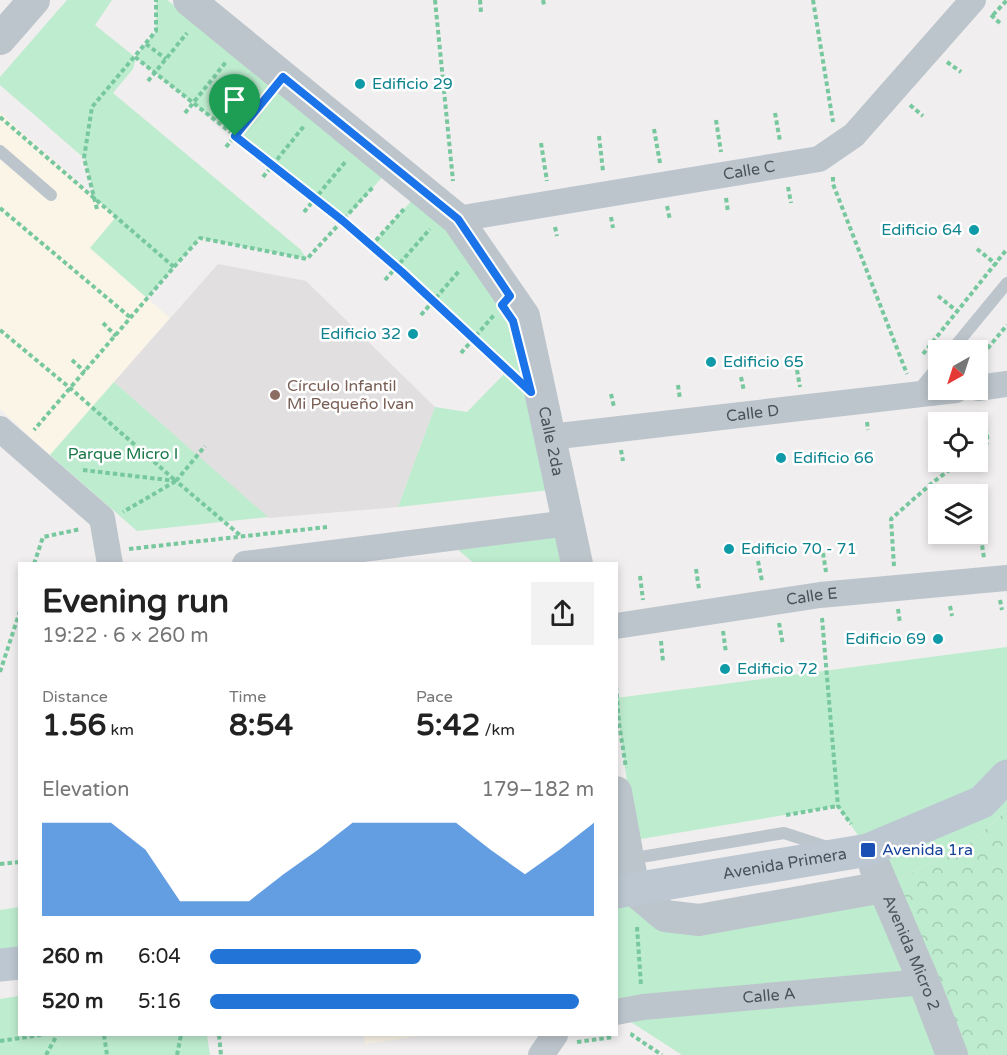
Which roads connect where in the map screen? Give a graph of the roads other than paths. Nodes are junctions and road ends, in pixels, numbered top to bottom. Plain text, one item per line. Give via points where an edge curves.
1 (34, 0) edge
2 (973, 0) edge
3 (196, 6) edge
4 (0, 39) edge
5 (0, 151) edge
6 (51, 195) dead end
7 (452, 215) junction
8 (1007, 283) edge
9 (960, 340) edge
10 (928, 372) edge
11 (911, 384) junction
12 (1007, 384) edge
13 (928, 386) edge
14 (988, 387) edge
15 (0, 429) edge
16 (550, 437) junction
17 (569, 523) junction
18 (119, 556) edge
19 (264, 562) edge
20 (577, 562) edge
21 (1007, 578) edge
22 (618, 626) edge
23 (1007, 776) edge
24 (622, 784) edge
25 (858, 852) junction
26 (624, 876) edge
27 (883, 887) junction
28 (18, 963) edge
29 (0, 965) edge
30 (924, 982) junction
31 (618, 1012) edge
32 (562, 1039) edge
33 (541, 1055) edge
34 (952, 1055) edge

1 - 4 street
2 - 7 street, Calle C via 854,135 819,159 550,204
3 - 7 street, Calle 2da
5 - 6 lane
7 - 16 street, Calle 2da via 524,316
8 - 9 lane
10 - 11 lane
11 - 13 street, Calle D
11 - 16 street, Calle D
12 - 14 street
15 - 18 street via 102,518
16 - 17 street, Calle 2da
17 - 19 street
17 - 20 street, Calle 2da
21 - 22 street, Calle E via 820,595
23 - 25 main road, Avenida Primera via 982,802
24 - 26 street
25 - 26 main road, Avenida Primera
25 - 27 street, Avenida Micro 2
26 - 27 street via 665,916 699,920
27 - 30 street, Avenida Micro 2
28 - 29 main road
30 - 31 street, Calle A via 643,1006
30 - 34 street, Avenida Micro 2
32 - 33 street

